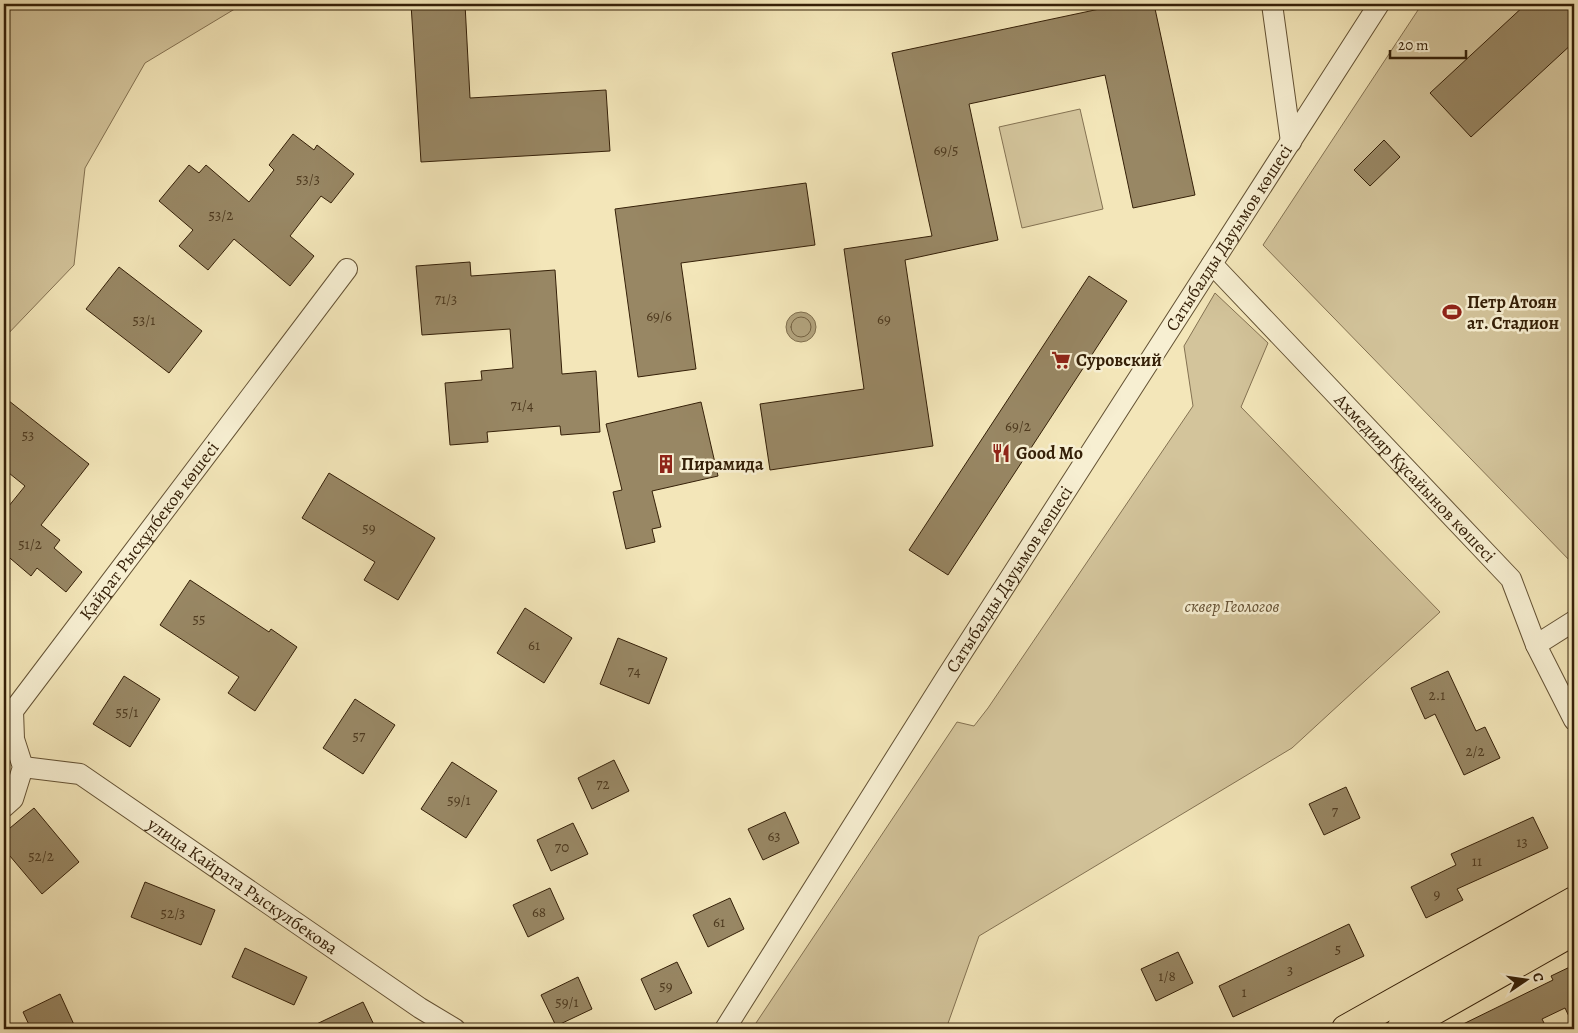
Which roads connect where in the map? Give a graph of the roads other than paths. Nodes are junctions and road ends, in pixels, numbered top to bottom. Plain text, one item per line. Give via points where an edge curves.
1 (1272, 4) edge
2 (1379, 4) edge
3 (1291, 142) junction
4 (1212, 264) junction
5 (347, 269) dead end
6 (1574, 621) edge
7 (1536, 645) junction
8 (1574, 720) edge
9 (23, 767) junction
10 (4, 807) edge
11 (1574, 901) edge
12 (1574, 931) edge
13 (455, 1029) edge
14 (725, 1029) edge
15 (1346, 1029) edge
16 (1401, 1029) edge

1 - 3 street
2 - 3 street, Сатыбалды Дауымов көшесі
3 - 4 street, Сатыбалды Дауымов көшесі
4 - 7 street, Ахмедияр Құсайынов көшесі via 1511,579
4 - 14 street, Сатыбалды Дауымов көшесі
5 - 9 street, Қайрат Рысқұлбеков көшесі via 14,712 14,739
6 - 7 street
7 - 8 street, Ахмедияр Құсайынов көшесі
9 - 10 street via 13,799
9 - 13 street, улица Кайрата Рыскулбекова via 80,774
11 - 15 main road
12 - 16 main road

